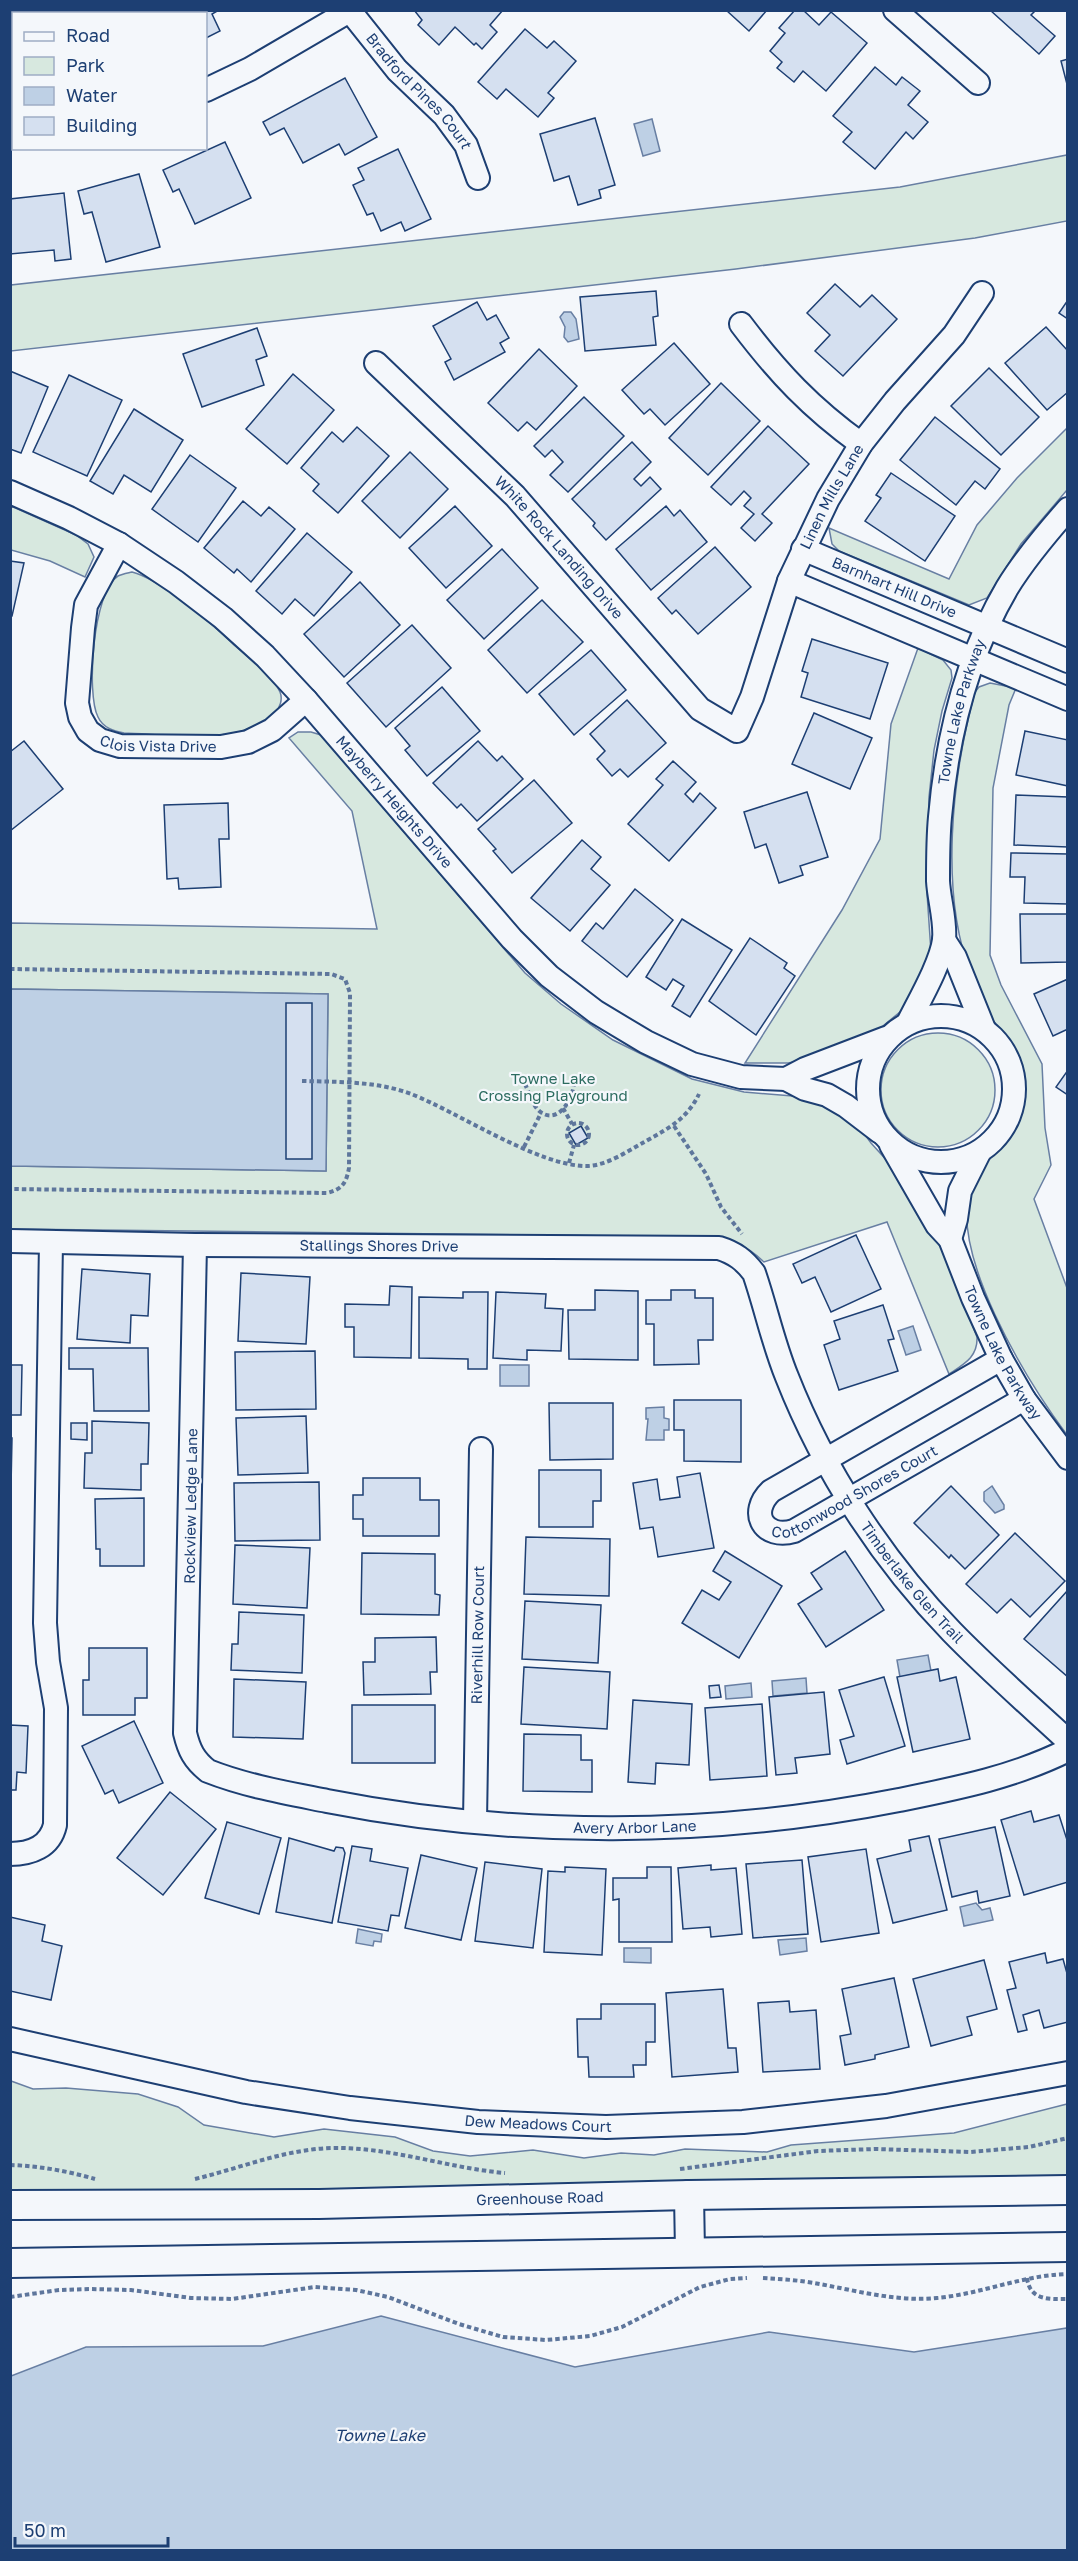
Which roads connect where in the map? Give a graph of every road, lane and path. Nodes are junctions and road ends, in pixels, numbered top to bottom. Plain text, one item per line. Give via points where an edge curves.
1 (895, 10) edge
2 (350, 11) edge
3 (978, 83) dead end
4 (207, 90) edge
5 (478, 178) dead end
6 (982, 293) dead end
7 (741, 324) dead end
8 (376, 363) dead end
9 (861, 444) junction
10 (10, 492) edge
11 (1068, 509) edge
12 (119, 544) junction
13 (803, 549) junction
14 (789, 581) junction
15 (987, 627) junction
16 (973, 660) junction
17 (1068, 661) edge
18 (1068, 699) edge
19 (306, 700) junction
20 (737, 731) joint
21 (944, 940) junction
22 (10, 969) edge
23 (908, 1023) junction
24 (984, 1029) junction
25 (886, 1038) junction
26 (786, 1079) junction
27 (302, 1081) dead end
28 (574, 1082) dead end
29 (350, 1083) junction
30 (525, 1084) dead end
31 (699, 1094) dead end
32 (563, 1108) junction
33 (541, 1113) junction
34 (572, 1124) junction
35 (674, 1126) junction
36 (886, 1138) junction
37 (574, 1145) junction
38 (524, 1147) junction
39 (979, 1153) junction
40 (569, 1163) junction
41 (10, 1189) edge
42 (950, 1239) junction
43 (10, 1241) edge
44 (51, 1242) junction
45 (195, 1245) junction
46 (746, 1250) junction
47 (1001, 1359) junction
48 (1024, 1399) junction
49 (481, 1449) dead end
50 (1068, 1458) edge
51 (826, 1459) junction
52 (850, 1499) junction
53 (1068, 1741) edge
54 (1068, 1750) edge
55 (199, 1764) joint
56 (475, 1821) junction
57 (10, 1854) edge
58 (10, 2039) edge
59 (1068, 2073) edge
60 (1068, 2138) edge
61 (10, 2165) edge
62 (513, 2174) dead end
63 (104, 2181) dead end
64 (187, 2181) dead end
65 (684, 2182) junction
66 (1068, 2190) edge
67 (10, 2205) edge
68 (1068, 2247) edge
69 (690, 2252) junction
70 (10, 2263) edge
71 (1068, 2274) edge
72 (758, 2277) dead end
73 (749, 2278) dead end
74 (1027, 2278) junction
75 (10, 2297) edge
76 (1068, 2299) edge

1 - 3 street
2 - 4 street
2 - 5 street, Bradford Pines Court via 397,70 444,115 466,145
6 - 9 street, Linen Mills Lane via 954,335
7 - 9 street via 806,401
8 - 20 street, White Rock Landing Drive via 515,496 700,709
9 - 13 street, Linen Mills Lane
10 - 12 street, Mayberry Heights Drive
11 - 15 street, Towne Lake Parkway via 1008,587
12 - 19 street, Mayberry Heights Drive via 223,618
12 - 19 street, Clois Vista Drive via 86,605 82,628 77,703 88,731 100,740 120,746 221,747 248,742 272,730
13 - 14 street, Linen Mills Lane
13 - 15 street, Barnhart Hill Drive
14 - 16 street
14 - 20 street, Linen Mills Lane via 752,697
15 - 16 street, Towne Lake Parkway
15 - 17 street, Barnhart Hill Drive
16 - 18 street
16 - 21 street, Towne Lake Parkway via 956,711 946,761 938,881
19 - 26 street, Mayberry Heights Drive via 512,939 549,976 596,1012 692,1064 741,1077
21 - 23 street, Towne Lake Parkway via 931,979
21 - 24 street, Towne Lake Parkway via 955,957
22 - 29 path via 339,976 350,993
23 - 24 street via 933,1015 960,1018
23 - 25 street
24 - 39 street via 1001,1046 1012,1068 1015,1093 1010,1117 998,1138
25 - 26 street, Mayberry Heights Drive
25 - 36 street via 870,1068 868,1101
26 - 36 street, Mayberry Heights Drive via 846,1106
27 - 29 path
28 - 32 path via 572,1097
29 - 38 path via 392,1087
29 - 41 path via 349,1168 347,1181 339,1190 327,1193
30 - 33 path
31 - 35 path via 687,1115
32 - 33 path
32 - 34 path
33 - 38 path
34 - 37 path via 566,1135
34 - 37 path via 583,1125 590,1136 587,1142
35 - 40 path via 601,1164
35 - 46 path via 706,1174
36 - 39 street via 910,1157 933,1163 957,1162
36 - 42 street, Towne Lake Parkway via 937,1225
37 - 40 path
38 - 40 path
39 - 42 street via 960,1191
42 - 47 street, Towne Lake Parkway
43 - 44 street, Stallings Shores Drive
44 - 45 street, Stallings Shores Drive
44 - 57 street via 45,1623 56,1708 55,1825 53,1832 32,1852
45 - 46 street, Stallings Shores Drive via 719,1248 735,1253
45 - 55 street, Rockview Ledge Lane via 185,1733
46 - 51 street, Timberlake Glen Trail via 787,1377
47 - 48 street, Towne Lake Parkway
47 - 51 street, Cottonwood Shores Court
48 - 50 street, Towne Lake Parkway
48 - 52 street, Cottonwood Shores Court
49 - 56 street, Riverhill Row Court
51 - 52 street, Timberlake Glen Trail
51 - 52 street, Cottonwood Shores Court via 762,1499 762,1522 770,1531 782,1535
52 - 53 street, Timberlake Glen Trail via 880,1546 952,1632
54 - 56 street, Avery Arbor Lane via 996,1780 846,1810 751,1823 632,1829
55 - 56 street, Avery Arbor Lane via 223,1777 284,1792 375,1810
58 - 59 street, Dew Meadows Court via 246,2092 350,2108 478,2122 594,2126 743,2122 874,2107
60 - 65 path via 1029,2147 970,2152 818,2151
61 - 63 path via 67,2171
62 - 64 path via 335,2148 275,2156
65 - 66 main road, Greenhouse Road
65 - 67 main road, Greenhouse Road via 319,2204
65 - 69 main road
68 - 69 main road
69 - 70 main road
71 - 74 path
72 - 74 path via 904,2298 965,2294
73 - 75 path via 700,2287 622,2327 590,2336 546,2340 503,2337 388,2297 356,2290 315,2287 232,2299 91,2289
74 - 76 path via 1029,2288 1039,2297

